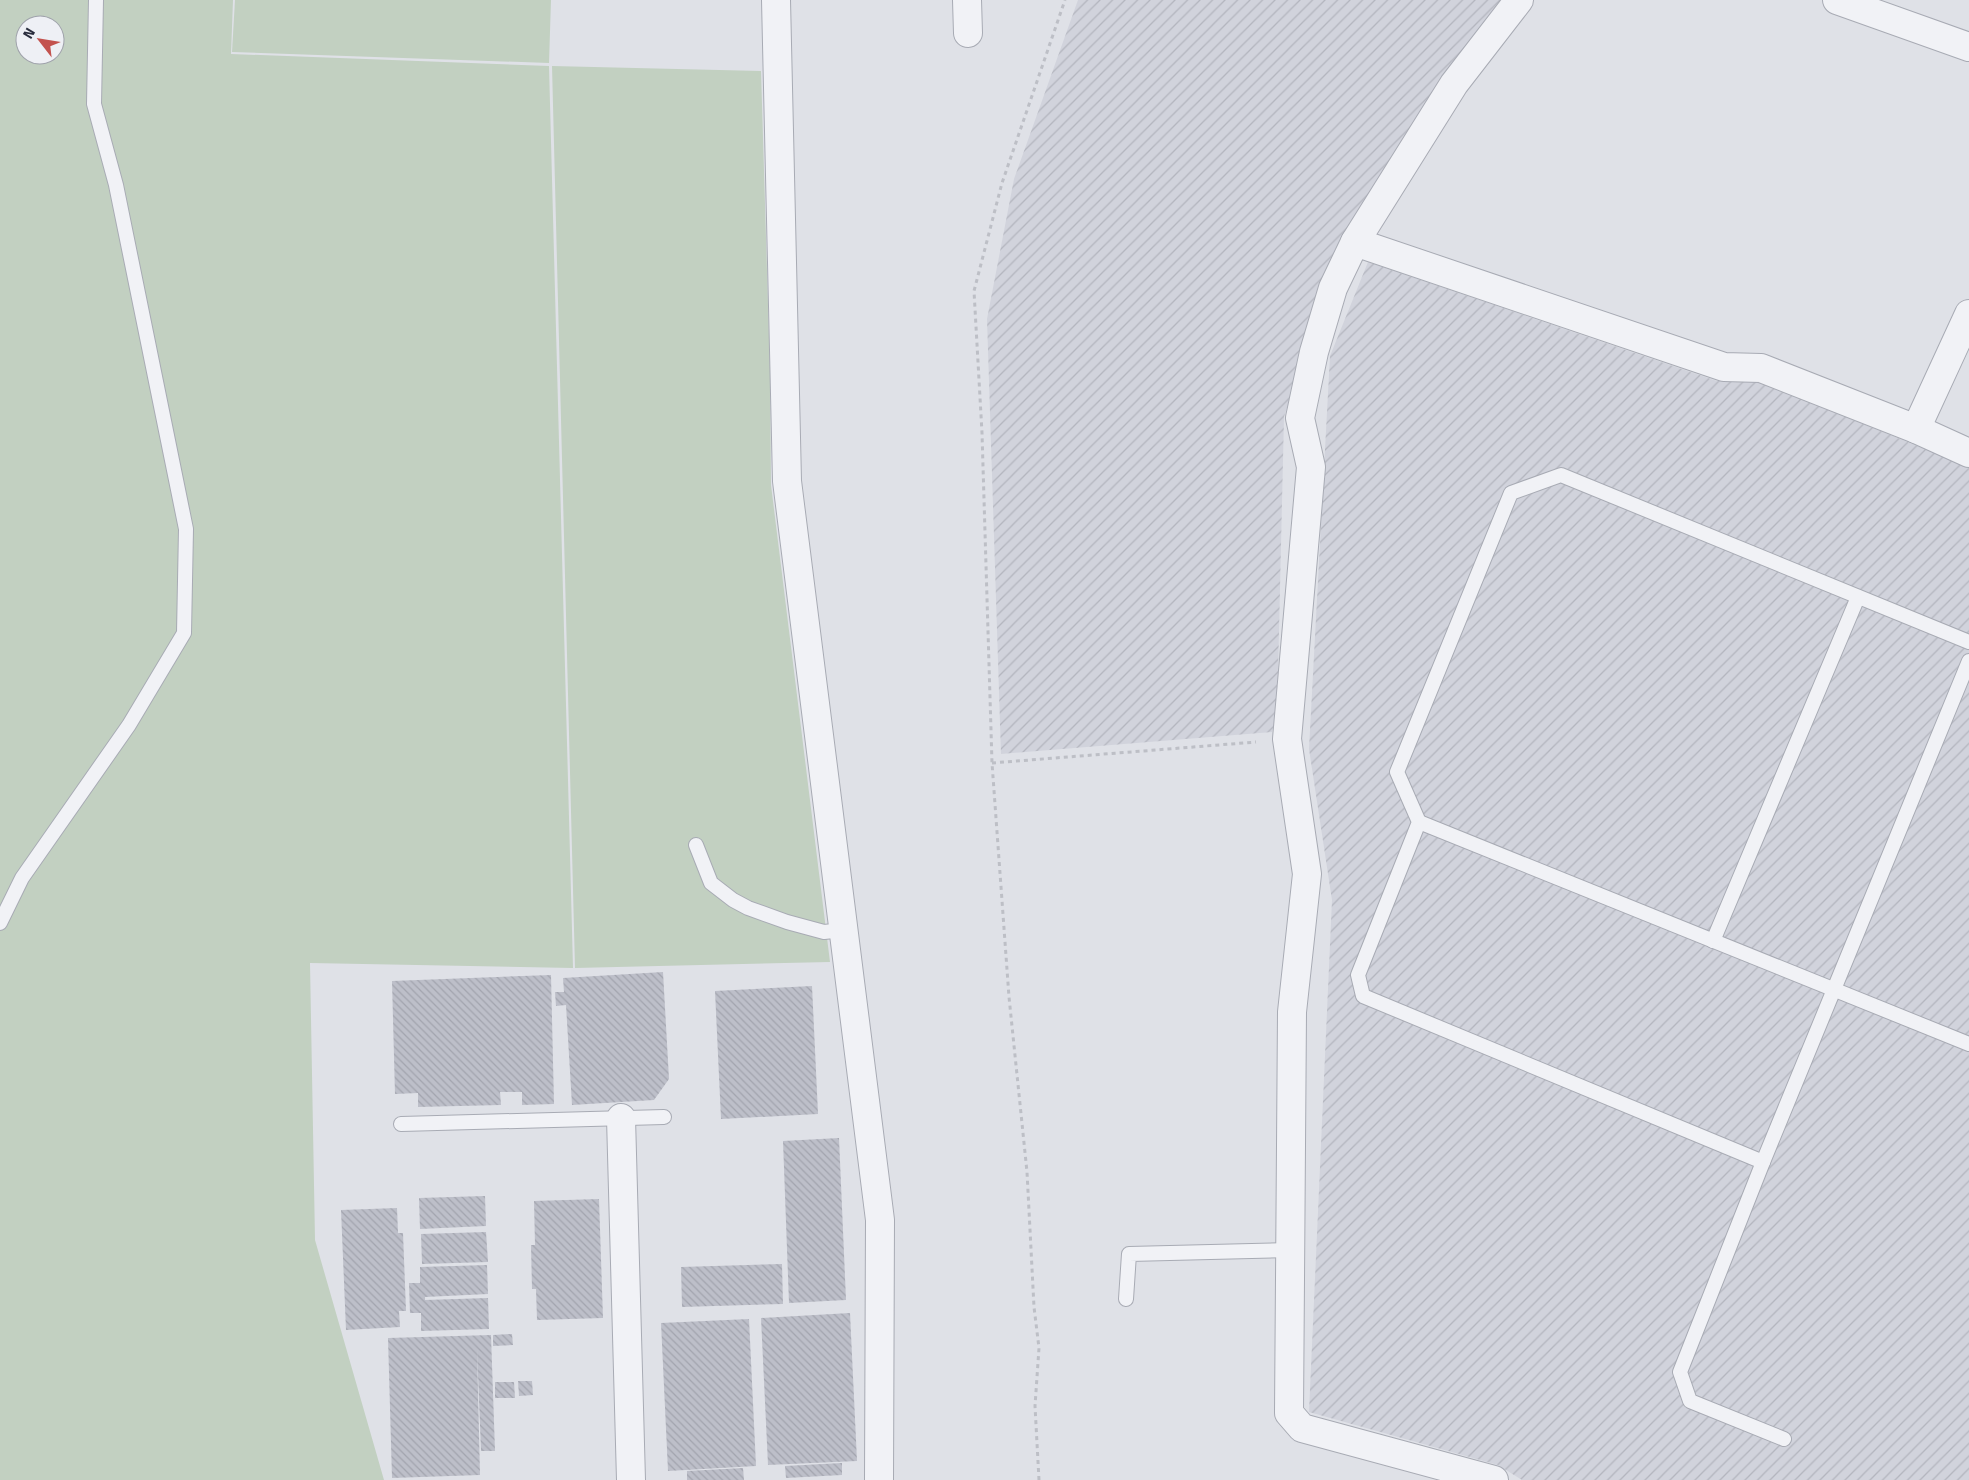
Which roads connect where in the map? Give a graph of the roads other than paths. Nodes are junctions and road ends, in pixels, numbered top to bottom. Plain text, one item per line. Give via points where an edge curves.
1 (96, 0) edge
2 (776, 0) edge
3 (968, 0) edge
4 (1519, 0) edge
5 (1836, 0) edge
6 (968, 33) dead end
7 (1969, 47) edge
8 (1355, 242) junction
9 (1969, 314) edge
10 (1916, 429) junction
11 (1969, 453) edge
12 (1858, 597) junction
13 (1969, 642) edge
14 (1969, 661) edge
15 (1419, 822) junction
16 (696, 845) dead end
17 (0, 923) edge
18 (843, 930) junction
19 (1713, 941) junction
20 (1834, 989) junction
21 (1969, 1044) edge
22 (664, 1117) dead end
23 (622, 1118) junction
24 (401, 1124) dead end
25 (1763, 1162) junction
26 (1290, 1250) junction
27 (1126, 1299) dead end
28 (1784, 1439) dead end
29 (631, 1480) edge
30 (879, 1480) edge
31 (1494, 1480) edge

1 - 17 lane via 94,104 116,185 186,529 184,633 129,725 22,878
2 - 18 street via 787,480
3 - 6 street
4 - 8 street via 1454,84
5 - 7 street
8 - 10 street via 1724,367 1762,368
8 - 26 street via 1334,288 1314,352 1300,418 1312,467 1287,739 1307,874 1292,1012
9 - 10 street
10 - 11 street
12 - 13 lane
12 - 15 lane via 1561,475 1511,492 1397,772
12 - 19 lane
14 - 20 lane
15 - 19 lane
15 - 25 lane via 1358,975 1363,996
16 - 18 lane via 711,883 733,900 772,917 824,932
18 - 30 street via 880,1220
19 - 20 lane
20 - 21 lane
20 - 25 lane
22 - 23 lane
23 - 24 lane
23 - 29 street
25 - 28 lane via 1680,1372 1690,1401
26 - 27 lane via 1129,1254
26 - 31 street via 1290,1413 1302,1428

